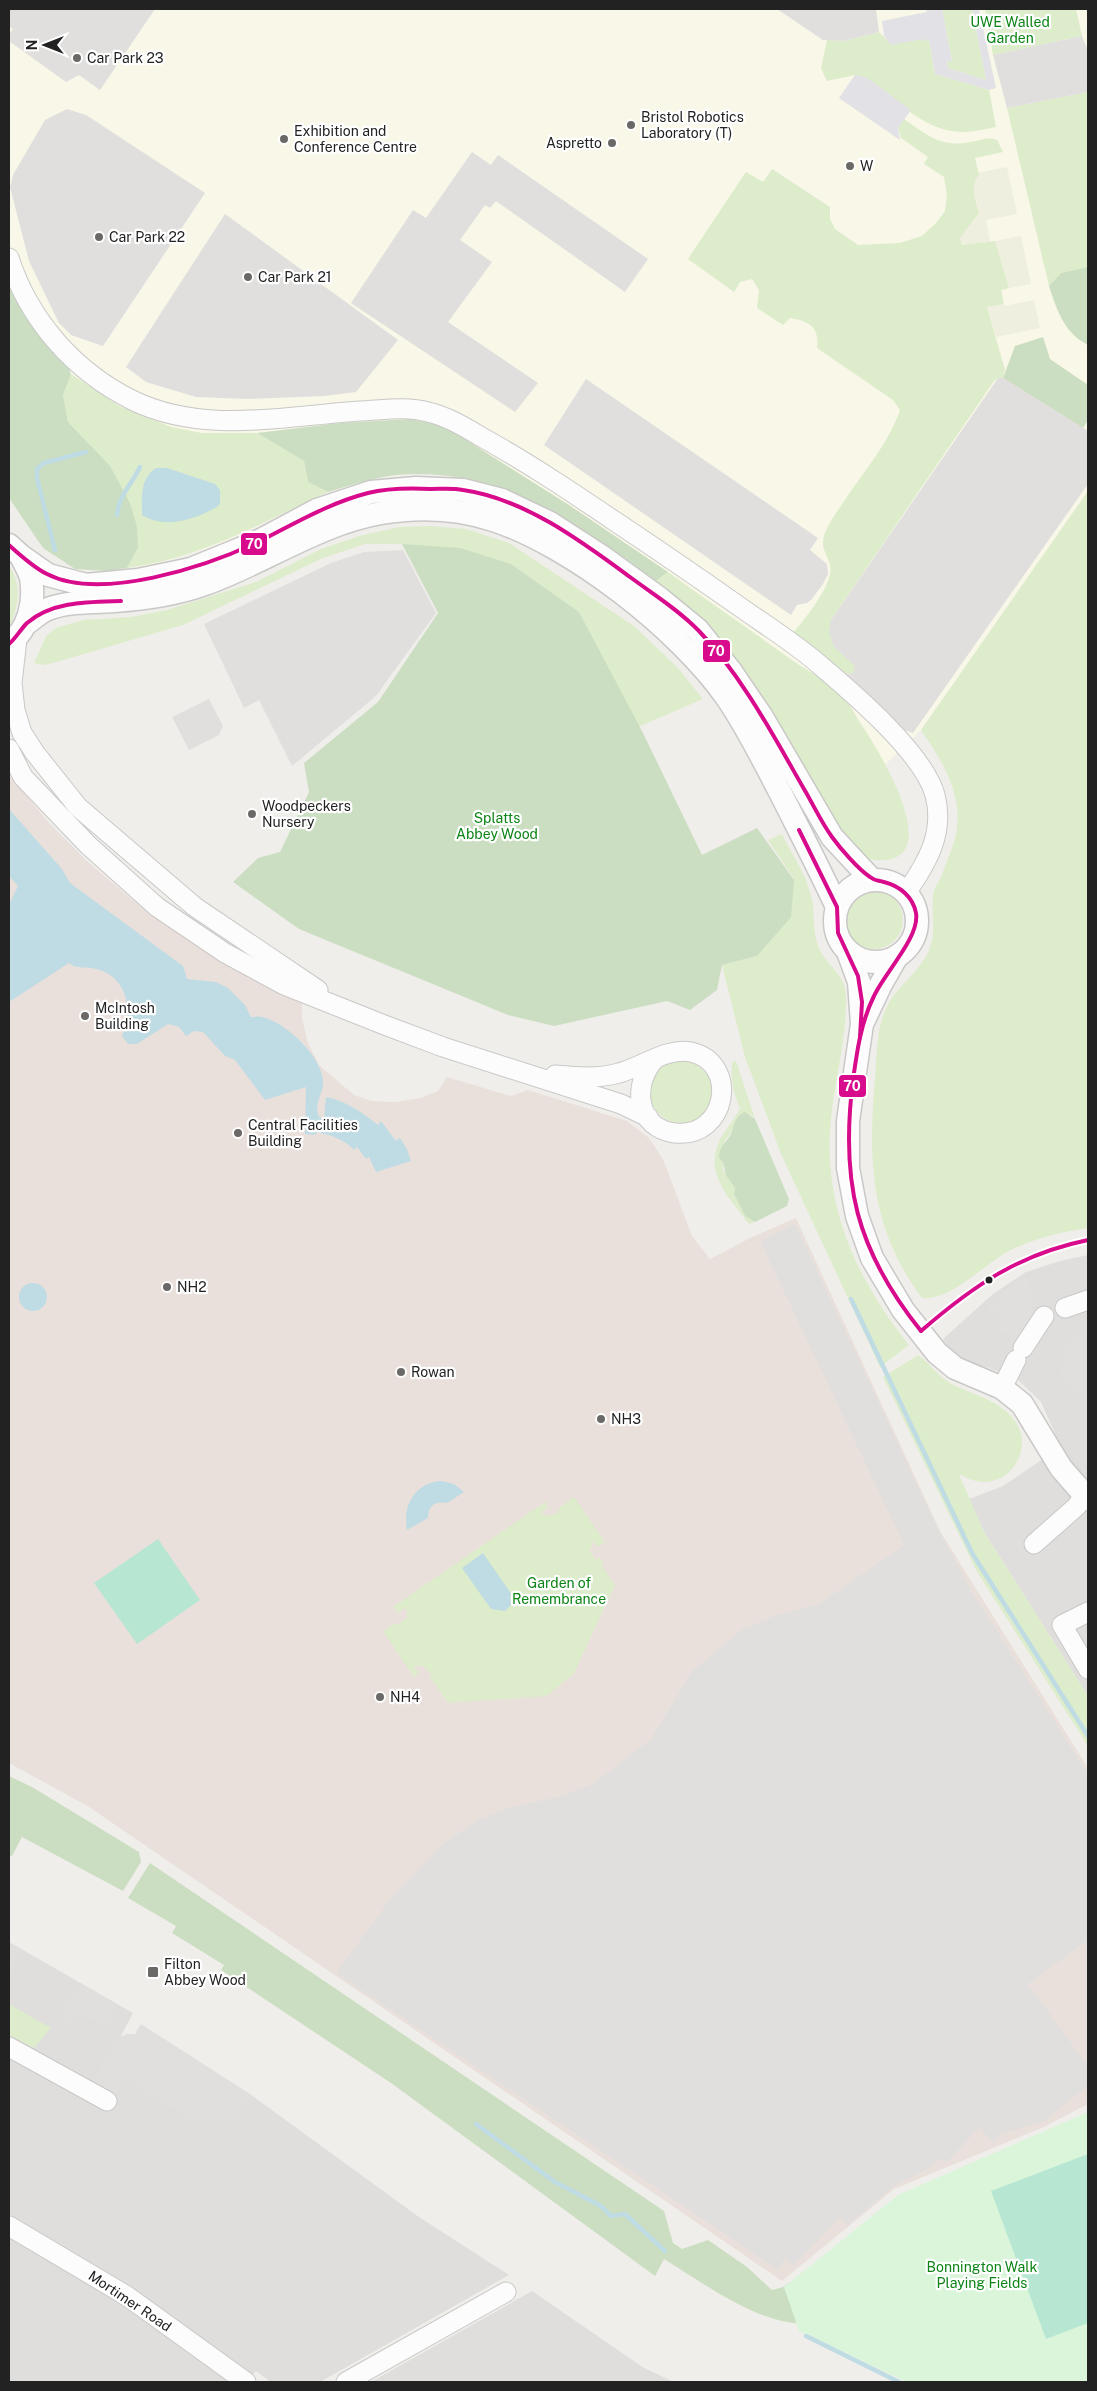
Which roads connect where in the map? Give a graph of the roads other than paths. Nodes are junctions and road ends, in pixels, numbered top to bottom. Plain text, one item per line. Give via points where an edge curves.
1 (9, 258) edge
2 (12, 547) edge
3 (17, 635) edge
4 (9, 749) edge
5 (9, 759) edge
6 (24, 777) junction
7 (872, 880) junction
8 (906, 893) junction
9 (837, 907) junction
10 (848, 952) junction
11 (897, 956) junction
12 (354, 1012) junction
13 (862, 1024) junction
14 (654, 1060) junction
15 (524, 1072) junction
16 (648, 1116) junction
17 (1088, 1300) edge
18 (1065, 1308) dead end
19 (1044, 1316) dead end
20 (1002, 1388) junction
21 (1086, 1497) edge
22 (1034, 1544) dead end
23 (1088, 1612) edge
24 (1088, 1670) edge
25 (9, 2047) edge
26 (107, 2102) dead end
27 (9, 2226) edge
28 (506, 2292) dead end
29 (246, 2382) edge
30 (346, 2382) edge

1 - 8 street via 31,307 61,346 80,366 132,400 184,416 222,421 400,409 433,413 452,420 550,478 794,645 836,679 910,751 932,787 938,812 938,833 930,856
2 - 3 street via 30,576 32,601
2 - 7 street via 48,575 86,585 138,580 190,569 257,542 317,510 371,492 416,488 463,490 502,500 550,523 601,556 698,630 762,717 832,838
3 - 9 street via 48,609 70,604 160,597 204,584 323,531 365,517 410,510 449,511 491,519 532,535 591,571 657,621 692,656 726,697 755,744
3 - 12 street via 12,683 22,733 78,807 195,907
4 - 6 street
5 - 6 street
6 - 12 street via 82,839 157,907 225,953 284,985
7 - 8 street via 884,880
7 - 9 street via 850,888
8 - 11 street via 913,903 916,927 913,938
9 - 10 street via 835,931
10 - 11 street via 872,962
10 - 13 street via 859,982
11 - 13 street
12 - 15 street via 443,1047
13 - 20 street via 847,1146 852,1197 863,1235 889,1289 937,1353 955,1368
14 - 15 street via 618,1073 586,1077
14 - 16 street via 641,1081 639,1093
14 - 16 street via 678,1051 692,1052 705,1058 721,1081 721,1100 708,1123 686,1133 673,1133 661,1128
15 - 16 street
17 - 18 street
19 - 20 street
20 - 21 street via 1022,1404 1061,1468
21 - 22 street
23 - 24 street via 1062,1625
25 - 26 street
27 - 29 street, Mortimer Road via 127,2296
28 - 30 street

